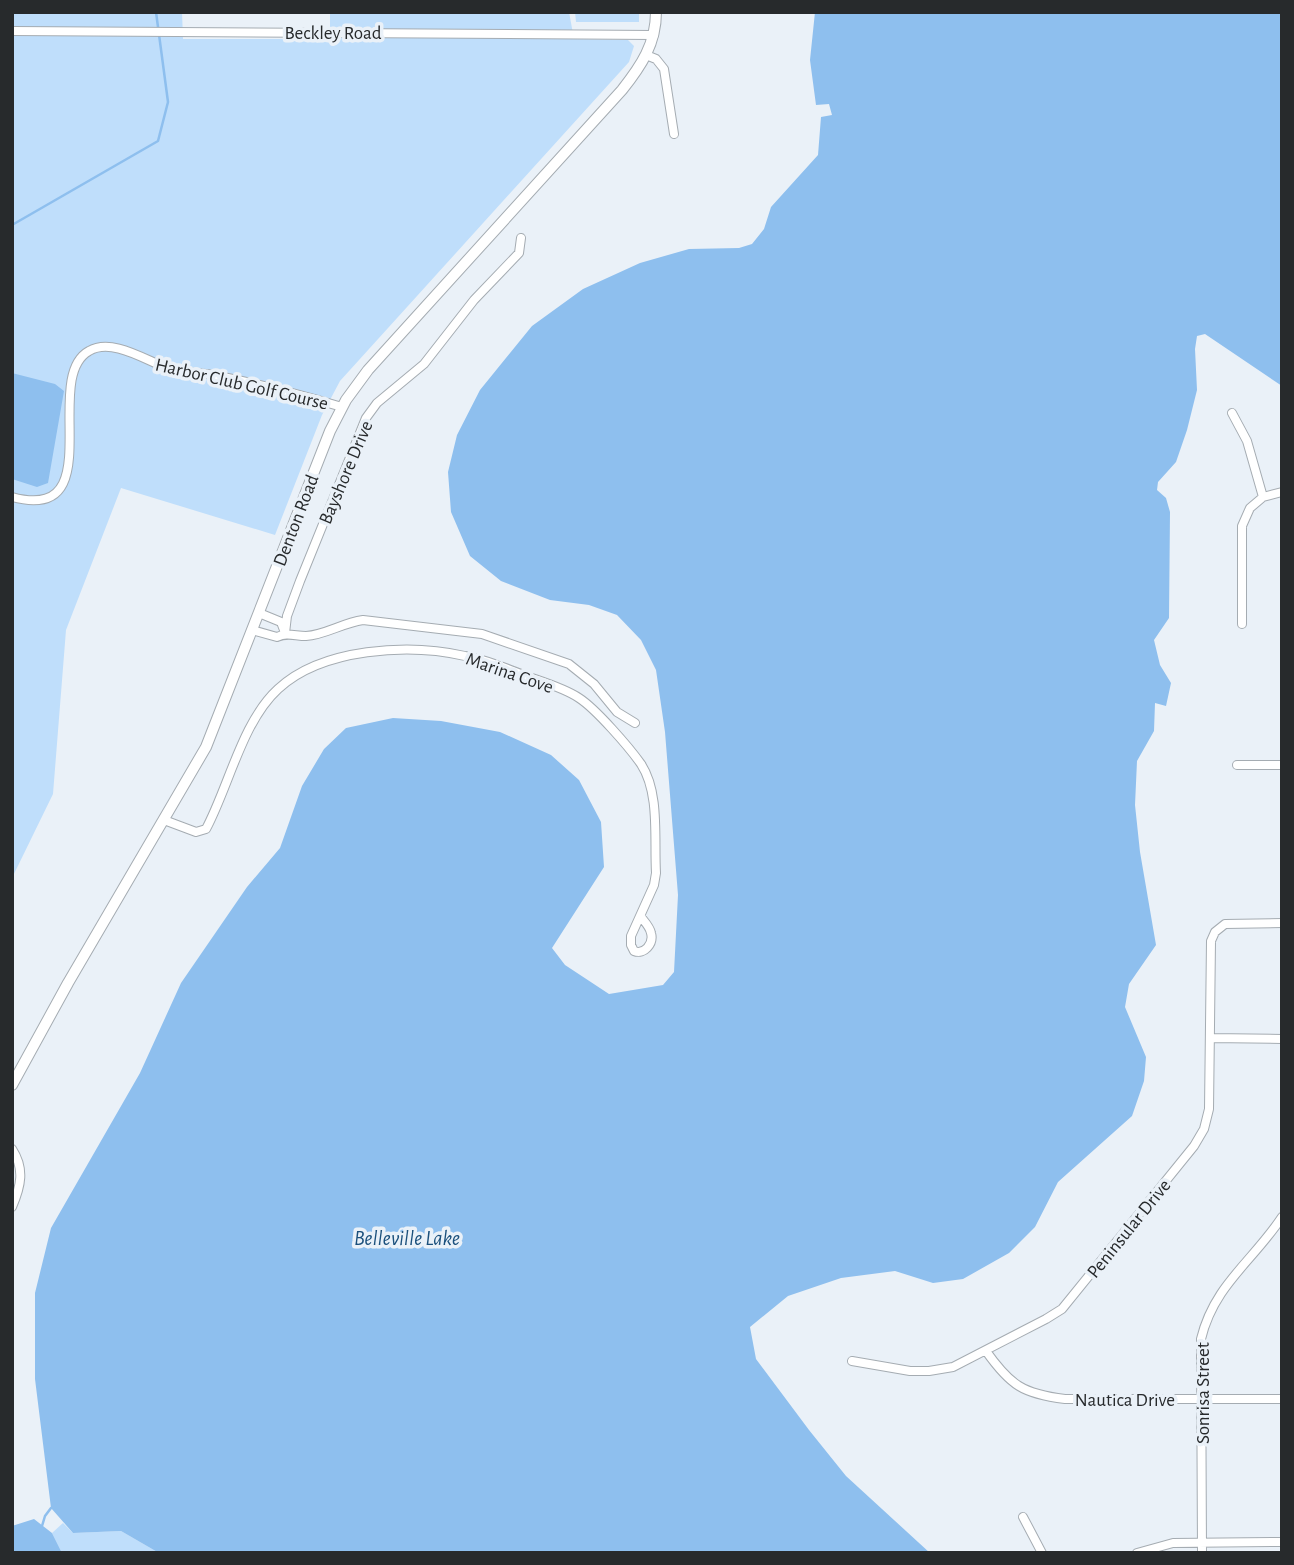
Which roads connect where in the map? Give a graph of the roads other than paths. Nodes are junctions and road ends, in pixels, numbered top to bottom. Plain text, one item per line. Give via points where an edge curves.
1 (656, 12) edge
2 (12, 31) edge
3 (654, 35) junction
4 (646, 55) junction
5 (674, 134) dead end
6 (521, 238) dead end
7 (342, 407) junction
8 (1232, 413) dead end
9 (1282, 492) edge
10 (12, 497) edge
11 (1263, 497) junction
12 (259, 613) junction
13 (1242, 624) dead end
14 (253, 630) junction
15 (285, 633) junction
16 (635, 723) dead end
17 (1237, 765) dead end
18 (1282, 765) edge
19 (164, 820) junction
20 (641, 917) dead end
21 (1282, 923) edge
22 (1210, 1038) junction
23 (1282, 1039) edge
24 (12, 1085) edge
25 (12, 1149) edge
26 (12, 1207) edge
27 (1282, 1217) edge
28 (986, 1351) junction
29 (852, 1361) dead end
30 (1200, 1399) junction
31 (1282, 1399) edge
32 (1023, 1517) dead end
33 (1202, 1542) junction
34 (1282, 1542) edge
35 (1042, 1553) edge
36 (1137, 1553) edge
37 (1202, 1553) edge

1 - 3 street, Denton Road
2 - 3 street, Beckley Road
3 - 4 street, Denton Road
4 - 5 street via 664,69
4 - 7 street, Denton Road via 622,90 368,370
6 - 15 street, Bayshore Drive via 519,253 474,300 424,364 377,402 366,418 300,581
7 - 10 street, Harbor Club Golf Course via 218,376 171,370 117,349 97,348 75,368 68,467 59,490 39,500
7 - 12 street, Denton Road
8 - 11 street via 1247,442
9 - 11 street
11 - 13 street via 1250,508 1242,526
12 - 14 street, Denton Road
12 - 15 street via 281,622
14 - 15 street via 277,637
14 - 19 street, Denton Road via 206,747
15 - 16 street via 309,636 363,620 482,634 569,664 594,684 617,712
17 - 18 street
19 - 20 street, Marina Cove via 196,832 206,829 259,712 298,674 326,662 378,652 421,650 463,655 581,699 640,763 652,799 656,873
19 - 24 street, Denton Road
21 - 22 street, Peninsular Drive via 1219,927 1211,941
22 - 23 street
22 - 28 street, Peninsular Drive via 1209,1109 1194,1146 1062,1308
25 - 26 street via 22,1176
27 - 30 street, Sonrisa Street via 1217,1296 1206,1318
28 - 29 street, Peninsular Drive via 953,1367 929,1371
28 - 30 street, Nautica Drive via 1003,1375 1044,1396
30 - 31 street, Nautica Drive
30 - 33 street, Sonrisa Street
32 - 35 street
33 - 34 street
33 - 36 street via 1163,1544
33 - 37 street, Sonrisa Street

